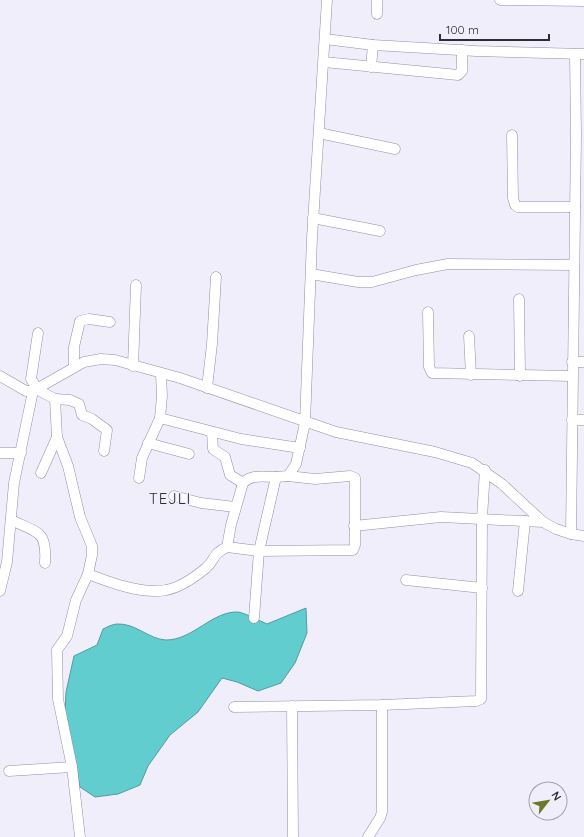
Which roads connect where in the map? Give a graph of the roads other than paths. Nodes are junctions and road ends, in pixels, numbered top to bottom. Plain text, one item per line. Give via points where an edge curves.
1 (327, 0) edge
2 (377, 0) edge
3 (500, 0) edge
4 (584, 1) edge
5 (377, 14) dead end
6 (325, 39) junction
7 (373, 45) junction
8 (462, 50) junction
9 (580, 54) edge
10 (324, 62) junction
11 (371, 67) junction
12 (319, 133) junction
13 (512, 135) dead end
14 (580, 135) edge
15 (395, 149) dead end
16 (575, 207) junction
17 (313, 218) junction
18 (380, 230) dead end
19 (574, 265) junction
20 (311, 274) junction
21 (216, 277) dead end
22 (136, 285) dead end
23 (519, 300) dead end
24 (428, 312) dead end
25 (110, 322) dead end
26 (38, 333) dead end
27 (469, 336) dead end
28 (572, 362) junction
29 (584, 362) edge
30 (133, 366) junction
31 (74, 367) junction
32 (161, 374) junction
33 (470, 374) junction
34 (0, 376) edge
35 (520, 376) junction
36 (572, 376) junction
37 (207, 388) junction
38 (35, 391) junction
39 (55, 399) junction
40 (160, 418) junction
41 (572, 420) junction
42 (584, 420) edge
43 (305, 423) junction
44 (212, 432) junction
45 (57, 437) junction
46 (148, 443) junction
47 (300, 448) junction
48 (104, 452) dead end
49 (0, 453) edge
50 (21, 453) junction
51 (189, 454) dead end
52 (485, 470) junction
53 (41, 473) dead end
54 (288, 476) junction
55 (276, 477) junction
56 (139, 478) dead end
57 (243, 482) junction
58 (174, 496) dead end
59 (235, 507) junction
60 (482, 518) junction
61 (11, 520) junction
62 (525, 521) junction
63 (543, 522) junction
64 (354, 526) junction
65 (571, 534) junction
66 (584, 536) edge
67 (227, 547) junction
68 (259, 551) junction
69 (45, 563) dead end
70 (88, 574) junction
71 (2, 577) edge
72 (406, 580) dead end
73 (482, 588) junction
74 (0, 591) edge
75 (518, 591) dead end
76 (254, 618) dead end
77 (382, 705) junction
78 (292, 706) junction
79 (234, 707) dead end
80 (72, 767) junction
81 (9, 771) dead end
82 (80, 837) edge
83 (293, 837) edge
84 (368, 837) edge

1 - 6 street
2 - 5 street
3 - 4 street
6 - 7 street
6 - 10 street
7 - 8 street
7 - 11 street
8 - 9 street
8 - 11 street via 462,71 458,75
9 - 14 street
10 - 11 street
10 - 12 street
12 - 15 street
12 - 17 street
13 - 16 street via 515,205
14 - 16 street
16 - 19 street
17 - 18 street
17 - 20 street
19 - 20 street via 448,264 372,282
19 - 28 street
20 - 43 street
21 - 37 street
22 - 30 street
23 - 35 street
24 - 33 street via 430,371 436,375
25 - 31 street via 89,319 80,321 74,347
26 - 38 street via 31,379
27 - 33 street
28 - 29 street
28 - 36 street
30 - 31 street via 115,360 101,359
30 - 32 street
31 - 38 street
32 - 37 street
32 - 40 street
33 - 35 street
34 - 38 street via 26,391
35 - 36 street
36 - 41 street
37 - 43 street
38 - 39 street
38 - 50 street
39 - 45 street
39 - 48 street via 70,400 79,404 82,415 107,430
40 - 44 street
40 - 46 street
41 - 42 street
41 - 65 street
43 - 47 street
43 - 52 street via 336,432 435,452 472,462
44 - 47 street
44 - 57 street via 214,449 225,457 230,475
45 - 53 street
45 - 70 street via 68,466 80,517 92,546
46 - 51 street
46 - 56 street via 142,458
47 - 54 street via 294,470
49 - 50 street
50 - 61 street via 14,484
52 - 60 street
52 - 63 street
54 - 55 street
54 - 64 street via 315,479 352,476 356,481
55 - 57 street via 253,477
55 - 68 street
57 - 59 street
58 - 59 street via 201,503
59 - 67 street
60 - 62 street
60 - 64 street via 417,518
60 - 73 street
61 - 69 street via 34,530 42,537 46,546
61 - 71 street via 7,562
62 - 63 street
62 - 75 street
63 - 65 street via 556,530
64 - 68 street via 355,545 350,551
65 - 66 street
67 - 68 street
67 - 70 street via 214,554 205,568 166,590 156,591 119,585
68 - 76 street
70 - 80 street via 76,600 67,636 57,650 58,699
71 - 74 street
72 - 73 street
73 - 77 street via 481,699
77 - 78 street
77 - 84 street via 382,812
78 - 79 street
78 - 83 street
80 - 81 street
80 - 82 street

